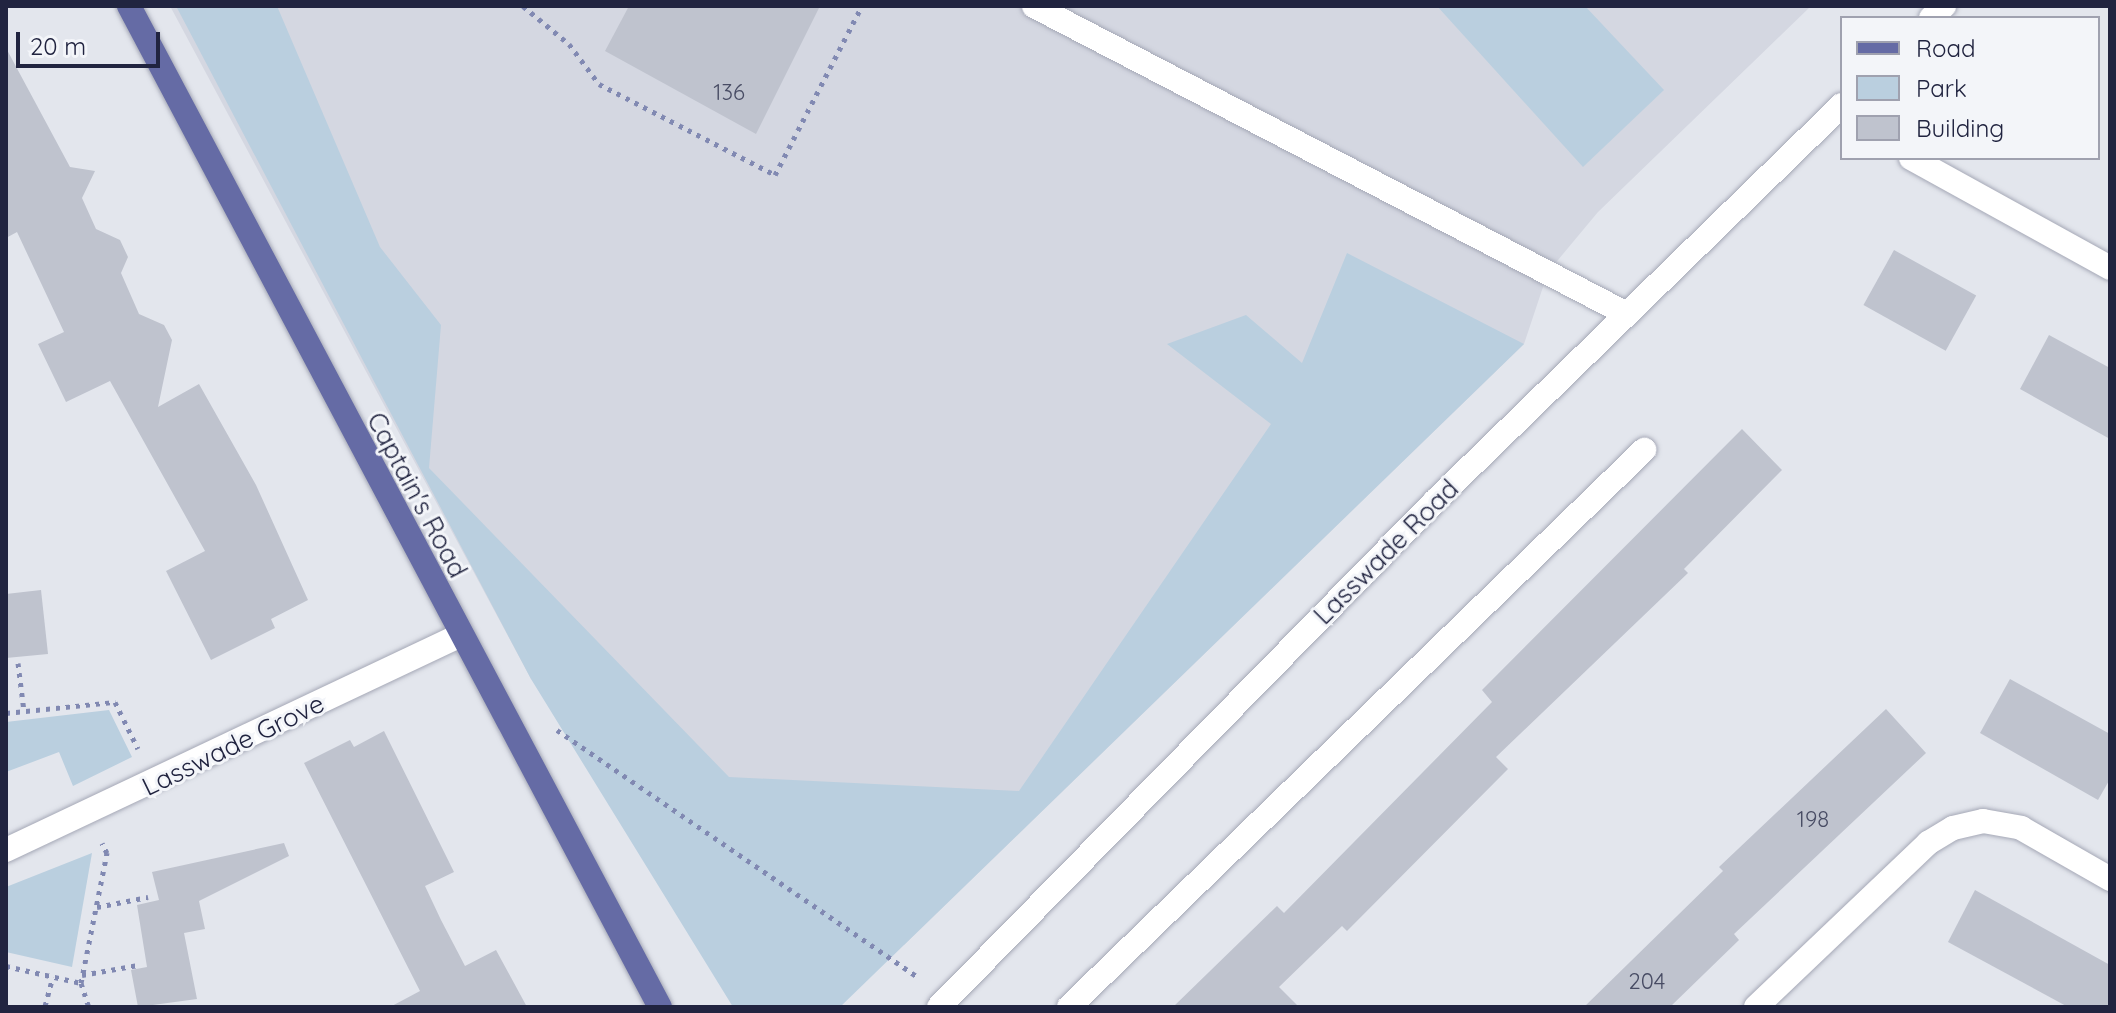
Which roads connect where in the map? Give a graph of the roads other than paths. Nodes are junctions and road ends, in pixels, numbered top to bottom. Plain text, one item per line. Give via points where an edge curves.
1 (129, 6) edge
2 (1034, 6) edge
3 (1839, 113) edge
4 (1915, 160) edge
5 (2110, 268) edge
6 (1627, 314) junction
7 (1644, 450) dead end
8 (459, 636) junction
9 (6, 850) edge
10 (2110, 879) edge
11 (944, 1002) edge
12 (660, 1007) edge
13 (1069, 1007) edge
14 (1756, 1007) edge

1 - 8 main road, Captain's Road
2 - 6 street
3 - 6 street, Lasswade Road
4 - 5 street
6 - 11 street, Lasswade Road via 1435,501
7 - 13 street
8 - 9 street, Lasswade Grove
8 - 12 main road, Captain's Road
10 - 14 street via 2021,828 1983,821 1953,828 1928,843

